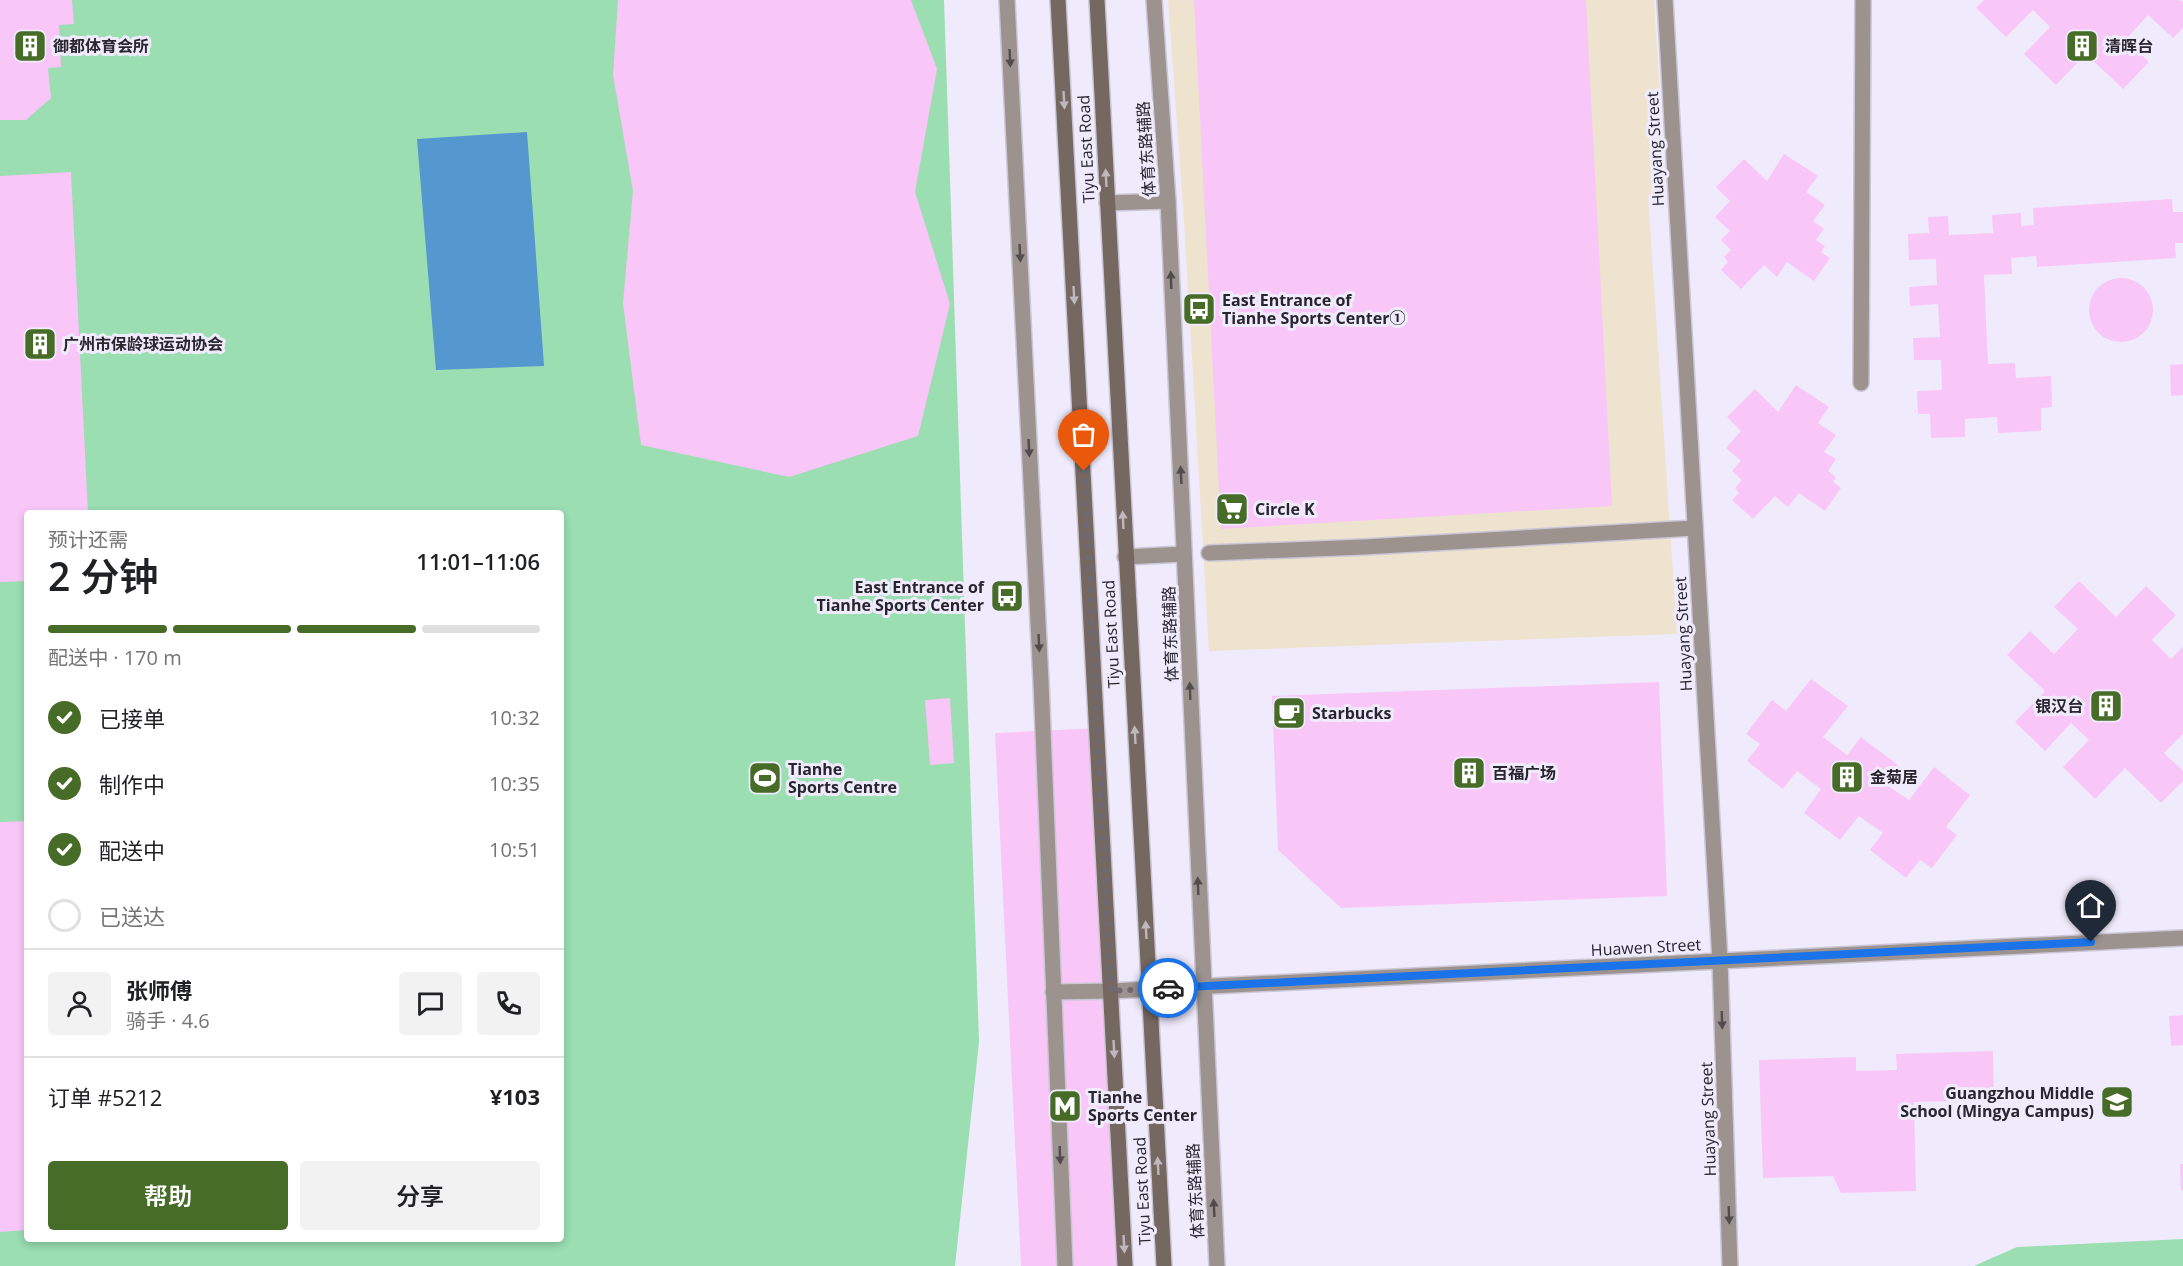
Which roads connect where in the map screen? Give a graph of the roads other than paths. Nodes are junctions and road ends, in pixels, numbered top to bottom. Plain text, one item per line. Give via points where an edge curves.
1 (1006, 0) edge
2 (1058, 0) edge
3 (1097, 0) edge
4 (1154, 0) edge
5 (1665, 0) edge
6 (1863, 0) edge
7 (1168, 201) junction
8 (1107, 203) junction
9 (1861, 383) dead end
10 (1695, 528) junction
11 (1209, 553) dead end
12 (1184, 554) junction
13 (1125, 557) junction
14 (2183, 938) edge
15 (1720, 961) junction
16 (1203, 986) junction
17 (1149, 988) junction
18 (1111, 991) junction
19 (1053, 992) junction
20 (1065, 1266) edge
21 (1125, 1266) edge
22 (1164, 1266) edge
23 (1217, 1266) edge
24 (1730, 1266) edge

1 -> 19 street
2 -> 18 main road, Tiyu East Road
8 -> 3 main road, Tiyu East Road
4 - 7 street, 体育东路辅路
5 - 10 street, Huayang Street
6 - 9 street
7 - 8 street
12 -> 7 street, 体育东路辅路
13 -> 8 main road, Tiyu East Road
10 - 11 street
10 - 15 street, Huayang Street
12 - 13 street
16 -> 12 street, 体育东路辅路
17 -> 13 main road, Tiyu East Road
14 - 15 street, Huawen Street
15 - 16 street, Huawen Street
15 -> 24 street, Huayang Street
16 - 17 street, Huawen Street
23 -> 16 street, 体育东路辅路
17 - 18 street, Huawen Street
22 -> 17 main road, Tiyu East Road
18 - 19 street, Huawen Street
18 -> 21 main road, Tiyu East Road
19 -> 20 street

